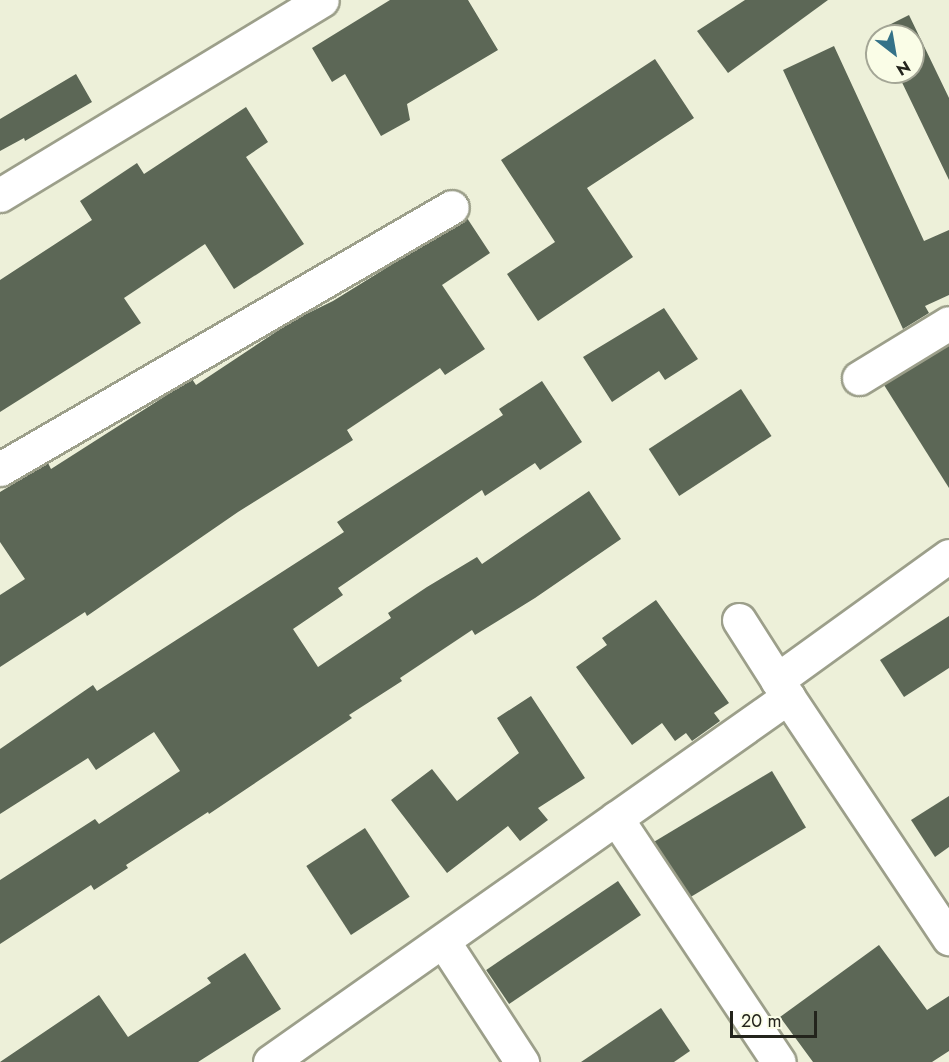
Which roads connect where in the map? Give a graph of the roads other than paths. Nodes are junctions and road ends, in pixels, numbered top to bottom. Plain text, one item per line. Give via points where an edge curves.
1 (322, 0) edge
2 (0, 195) edge
3 (452, 207) dead end
4 (949, 323) edge
5 (859, 378) dead end
6 (0, 469) edge
7 (949, 556) edge
8 (739, 620) dead end
9 (782, 688) junction
10 (616, 818) junction
11 (949, 938) edge
12 (443, 941) junction
13 (270, 1062) edge
14 (522, 1062) edge
15 (778, 1062) edge

1 - 2 street
3 - 6 street
4 - 5 street
7 - 9 street
8 - 9 street
9 - 10 street
9 - 11 street
10 - 12 street
10 - 15 street
12 - 13 street
12 - 14 street

